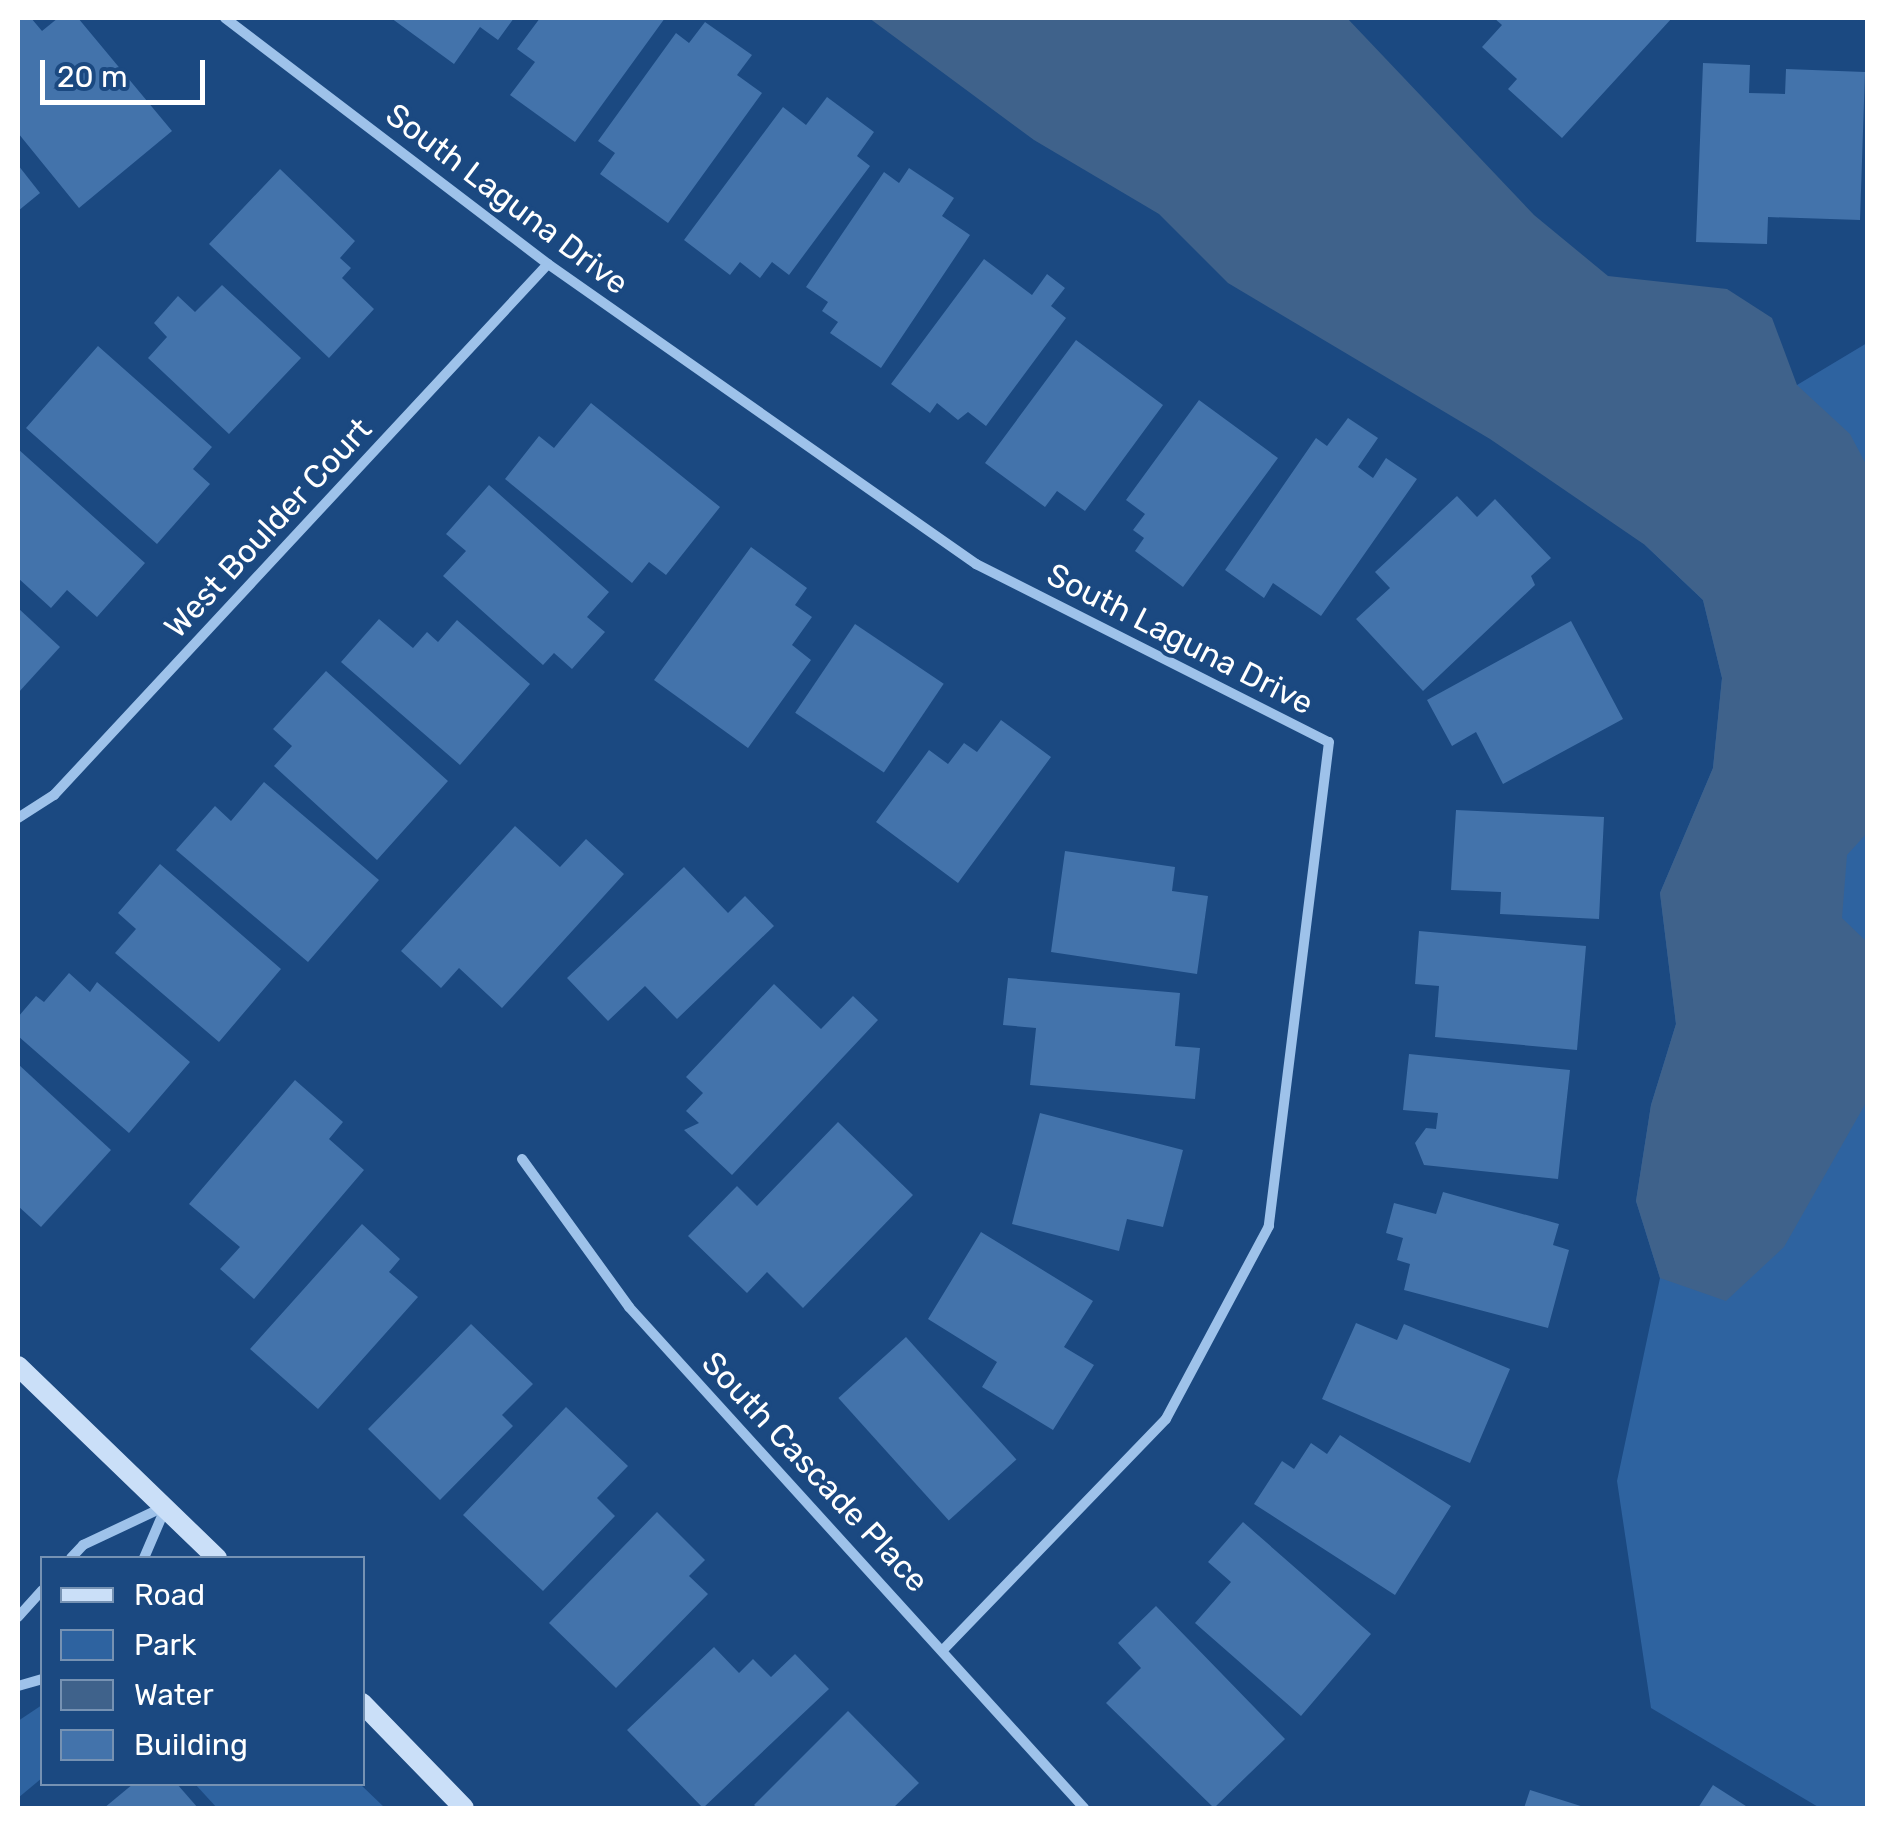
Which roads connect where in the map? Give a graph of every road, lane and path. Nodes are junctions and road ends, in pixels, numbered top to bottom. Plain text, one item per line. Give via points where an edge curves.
1 (226, 18) edge
2 (548, 264) junction
3 (18, 818) edge
4 (522, 1159) dead end
5 (18, 1366) edge
6 (167, 1505) junction
7 (73, 1556) edge
8 (145, 1556) edge
9 (215, 1556) edge
10 (40, 1592) edge
11 (18, 1617) edge
12 (945, 1648) junction
13 (365, 1706) edge
14 (464, 1808) edge
15 (1084, 1808) edge

1 - 2 street, South Laguna Drive
2 - 3 street, West Boulder Court via 54,795
2 - 12 street, South Laguna Drive via 976,564 1329,742 1269,1226 1166,1419
4 - 12 street, South Cascade Place via 630,1307
5 - 6 street
6 - 7 street
6 - 8 street
6 - 9 street
10 - 11 street
12 - 15 street, South Cascade Place
13 - 14 street

